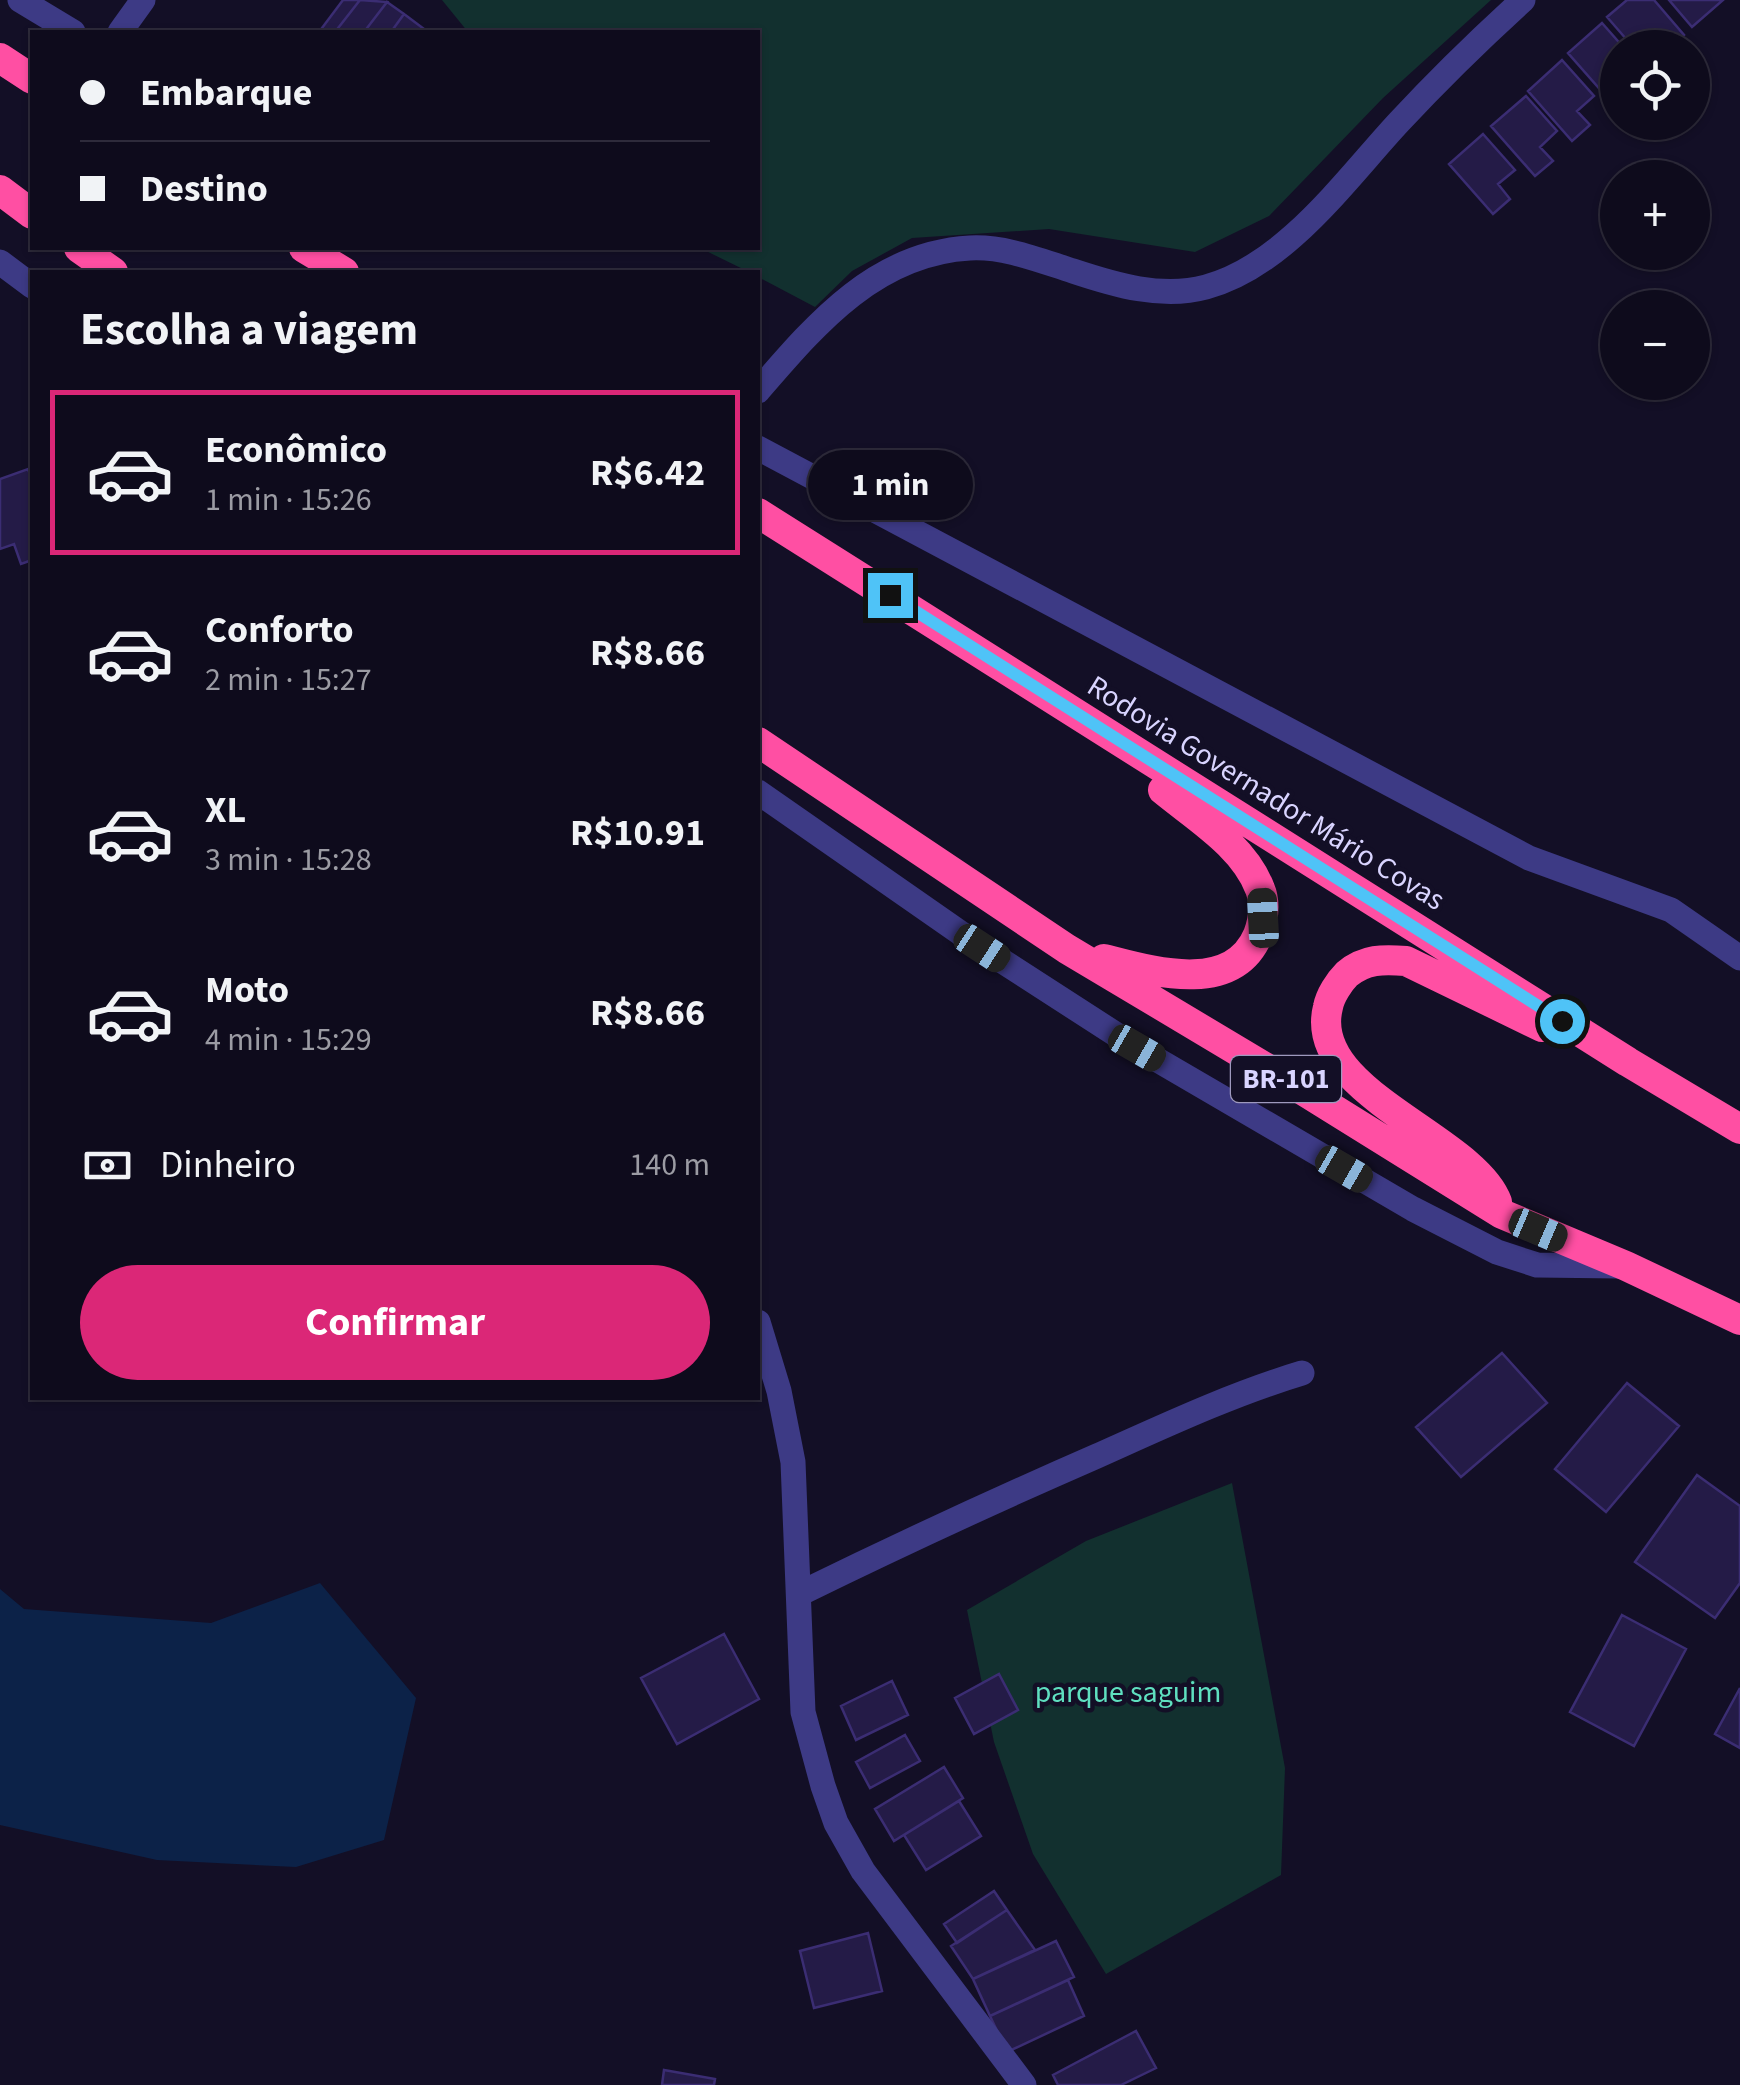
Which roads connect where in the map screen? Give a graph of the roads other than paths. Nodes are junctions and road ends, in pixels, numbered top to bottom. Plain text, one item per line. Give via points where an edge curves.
1 (20, 0) edge
2 (143, 0) edge
3 (1523, 0) edge
4 (70, 30) edge
5 (121, 30) edge
6 (0, 58) edge
7 (30, 78) edge
8 (0, 190) edge
9 (30, 212) edge
10 (82, 250) edge
11 (307, 250) edge
12 (0, 262) edge
13 (110, 270) edge
14 (341, 270) edge
15 (30, 284) edge
16 (760, 389) edge
17 (760, 449) edge
18 (760, 514) edge
19 (1102, 732) junction
20 (760, 743) edge
21 (760, 793) edge
22 (1067, 950) junction
23 (1740, 958) edge
24 (1628, 1062) junction
25 (1740, 1129) edge
26 (1502, 1214) junction
27 (1626, 1266) junction
28 (1740, 1320) edge
29 (760, 1329) edge
30 (1302, 1372) dead end
31 (798, 1594) junction
32 (1024, 2085) edge

1 - 4 street
2 - 5 street
3 - 16 street via 1324,206 1243,272 1206,288 1173,292 1120,287 1028,256 971,248 919,259 864,284 818,322
6 - 7 highway
8 - 9 highway
10 - 13 highway
11 - 14 highway
12 - 15 street
17 - 23 street via 1529,858 1671,910
18 - 19 highway, Rodovia Governador Mário Covas
19 - 22 highway via 1235,850 1262,892 1263,918 1244,954 1214,973 1156,971
19 - 24 highway, Rodovia Governador Mário Covas
20 - 22 highway, BR-101
21 - 27 street via 1137,1048 1413,1210 1537,1264
22 - 26 highway, BR-101
24 - 25 highway, Rodovia Governador Mário Covas
24 - 26 highway via 1406,961 1365,963 1344,976 1324,1022 1344,1066 1468,1166 1493,1190
26 - 27 highway, BR-101
27 - 28 highway, BR-101
29 - 31 street via 793,1462
30 - 31 street via 1137,1438
31 - 32 street via 803,1712 836,1823 864,1871

